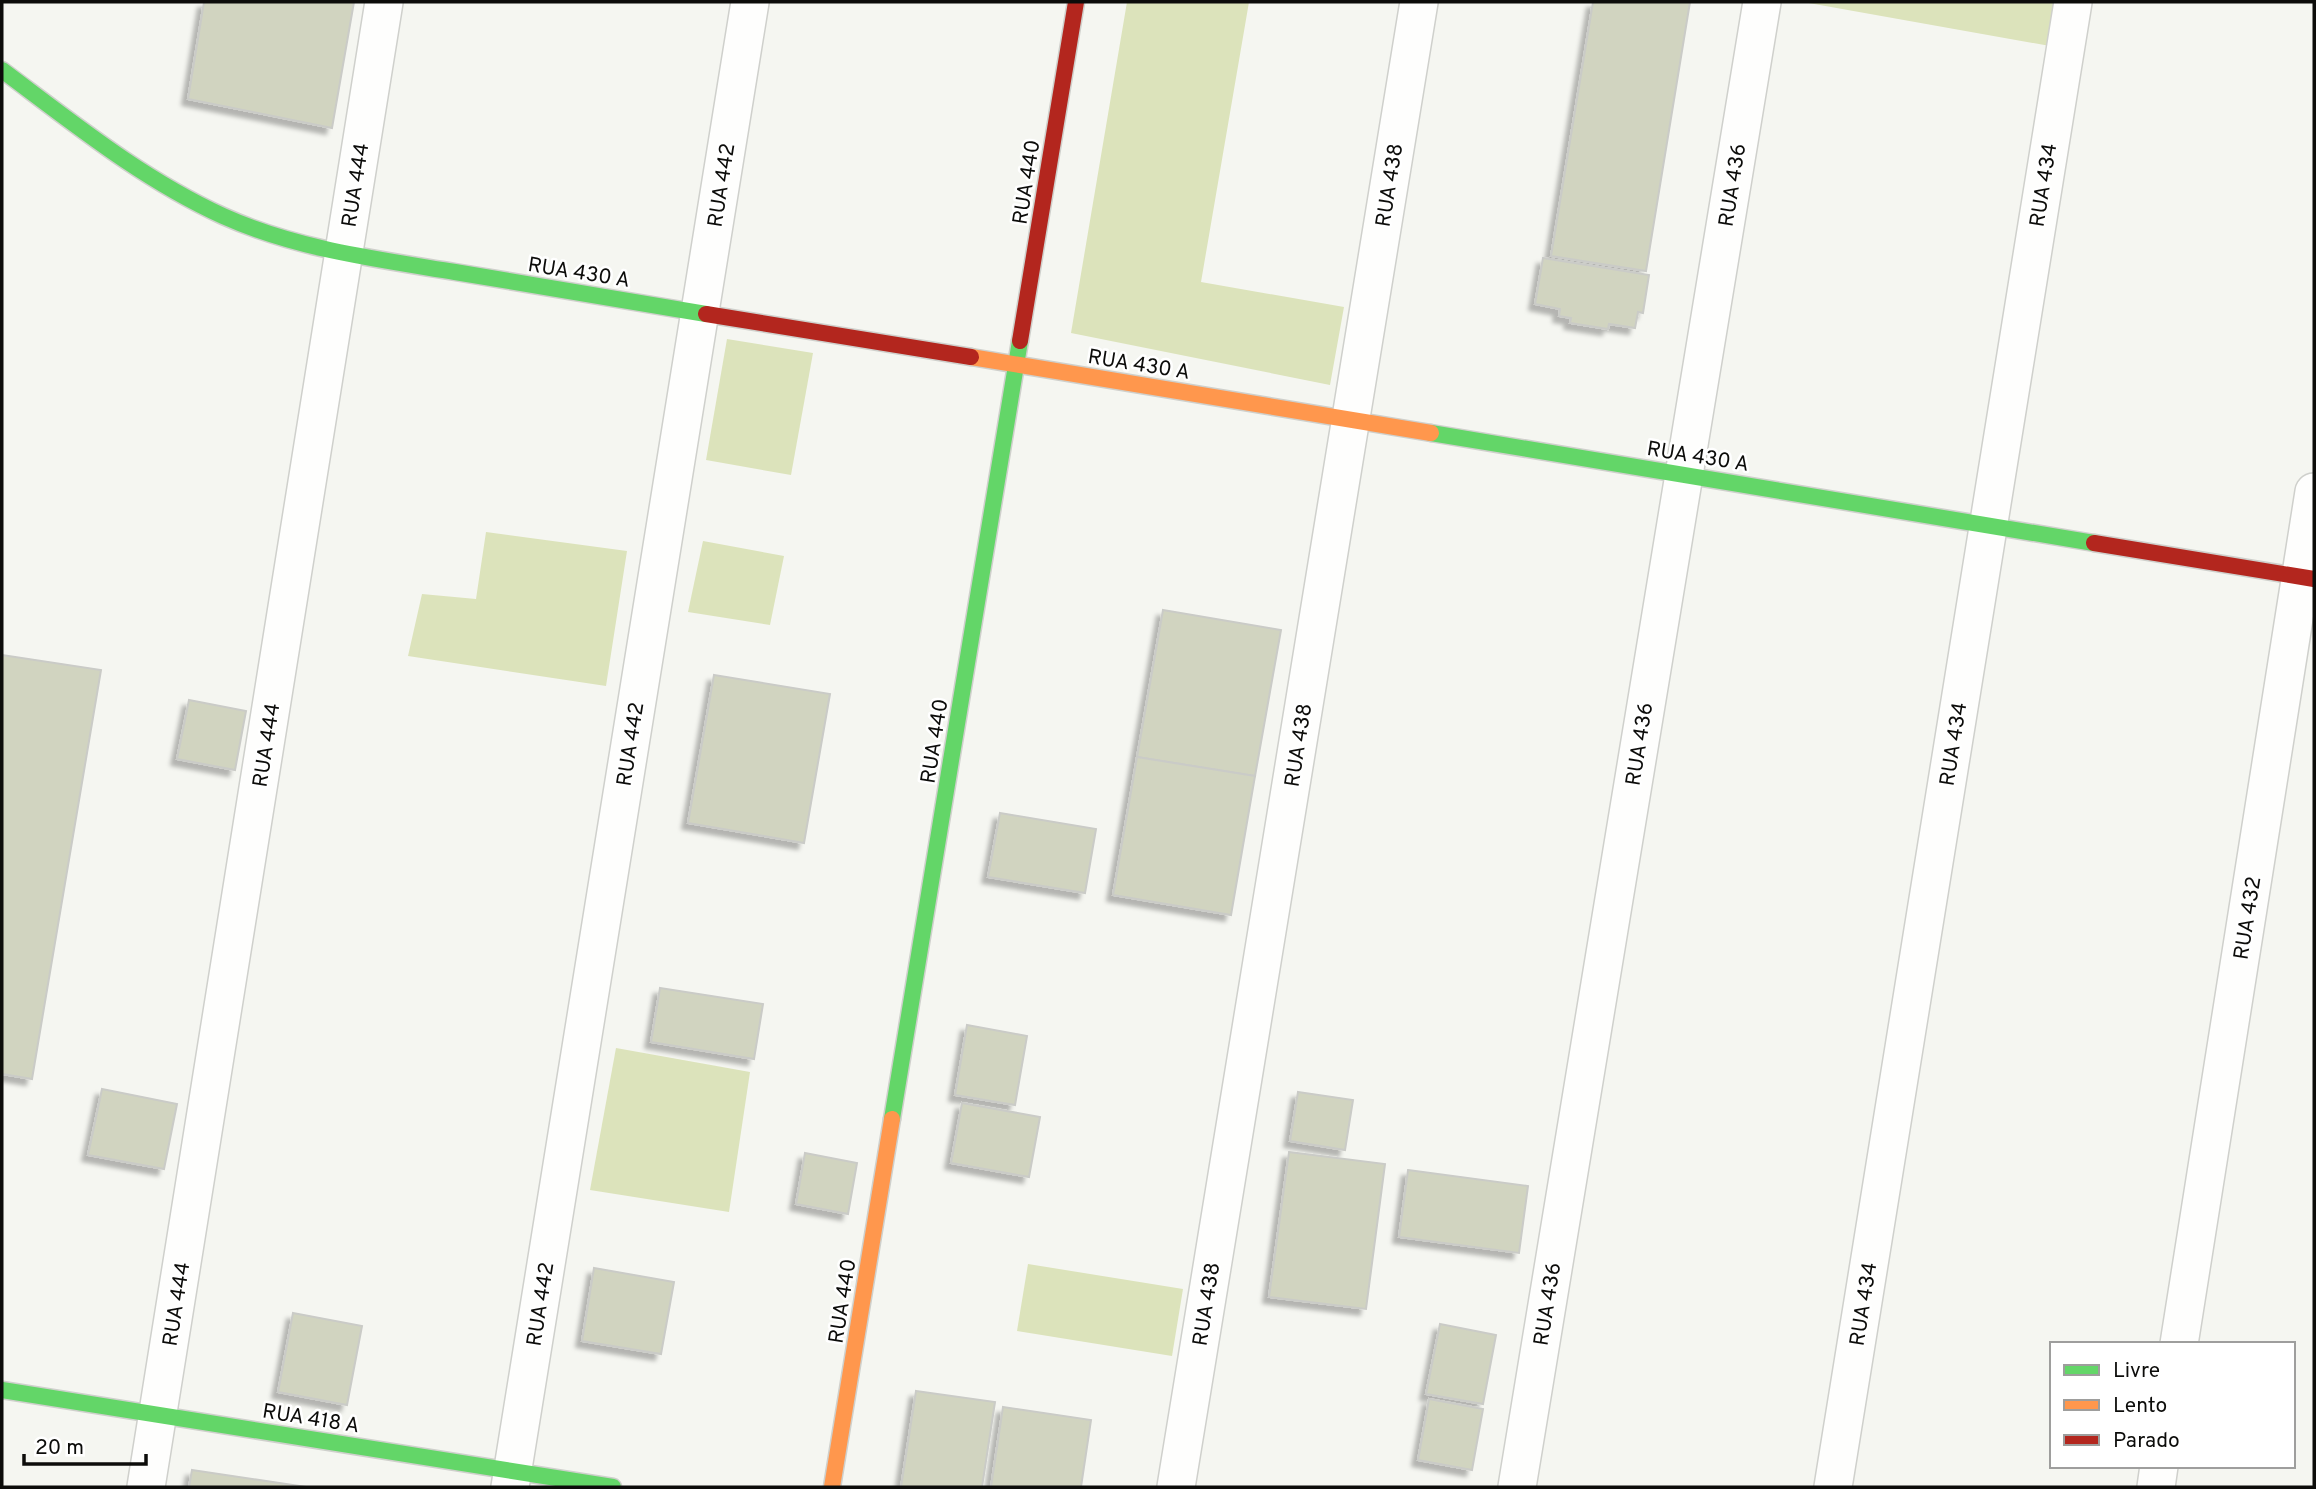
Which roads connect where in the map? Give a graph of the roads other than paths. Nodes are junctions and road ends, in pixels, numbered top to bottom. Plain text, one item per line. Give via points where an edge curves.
1 (384, 2) edge
2 (750, 2) edge
3 (1076, 2) edge
4 (1419, 2) edge
5 (1762, 2) edge
6 (2073, 2) edge
7 (2, 71) edge
8 (344, 254) junction
9 (700, 313) junction
10 (1016, 365) junction
11 (1351, 420) junction
12 (1684, 475) junction
13 (2314, 492) edge
14 (1988, 525) junction
15 (2308, 578) edge
16 (2179, 1342) edge
17 (2, 1390) edge
18 (158, 1415) junction
19 (2159, 1468) edge
20 (512, 1479) edge
21 (146, 1487) edge
22 (613, 1487) edge
23 (832, 1487) edge
24 (1176, 1487) edge
25 (1517, 1487) edge
26 (1833, 1487) edge
27 (2156, 1487) edge

1 - 8 street, RUA 444
2 - 9 street, RUA 442
3 - 10 street, RUA 440
4 - 11 street, RUA 438
5 - 12 street, RUA 436
6 - 14 street, RUA 434
7 - 8 street, RUA 430 A via 111,151 208,209 272,236
8 - 9 street, RUA 430 A
8 - 18 street, RUA 444
9 - 10 street, RUA 430 A
9 - 20 street, RUA 442
10 - 11 street, RUA 430 A
10 - 23 street, RUA 440
11 - 12 street, RUA 430 A
11 - 24 street, RUA 438
12 - 14 street, RUA 430 A
12 - 25 street, RUA 436
13 - 15 street, RUA 432
14 - 15 street, RUA 430 A
14 - 26 street, RUA 434
15 - 16 street, RUA 432
17 - 18 street, RUA 418 A
18 - 20 street, RUA 418 A
18 - 21 street, RUA 444
19 - 27 street
20 - 22 street, RUA 418 A

